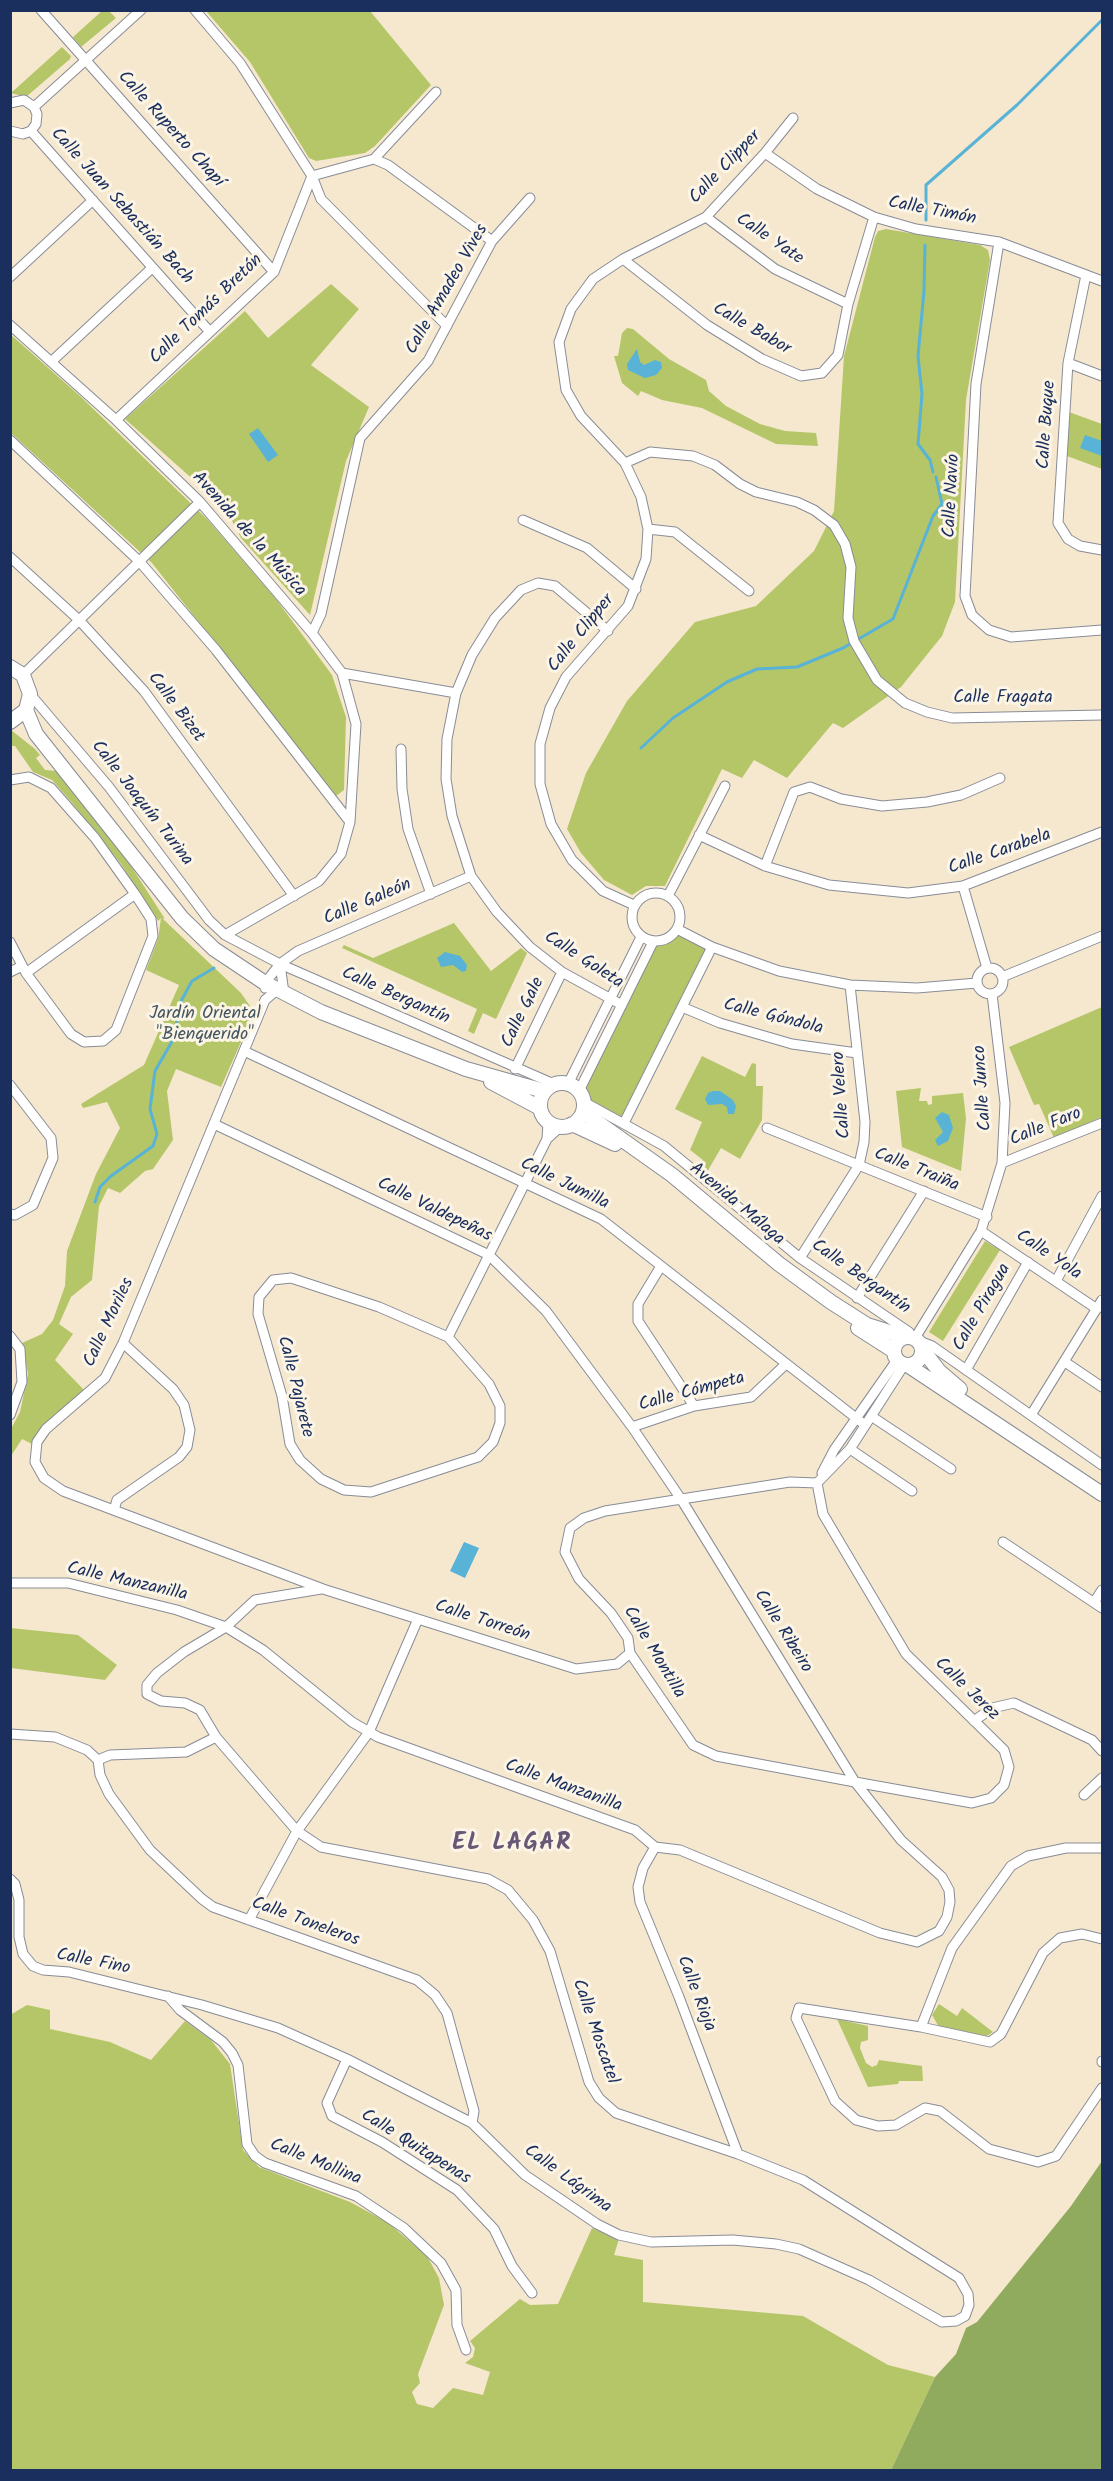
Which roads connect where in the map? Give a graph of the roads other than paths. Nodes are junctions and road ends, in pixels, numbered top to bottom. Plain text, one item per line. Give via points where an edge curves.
1 (40, 10) edge
2 (141, 10) edge
3 (195, 10) edge
4 (84, 60) junction
5 (436, 92) dead end
6 (10, 103) edge
7 (34, 106) junction
8 (793, 118) dead end
9 (10, 131) edge
10 (31, 131) junction
11 (765, 153) junction
12 (374, 159) junction
13 (312, 176) junction
14 (530, 198) dead end
15 (93, 200) junction
16 (706, 216) junction
17 (874, 218) junction
18 (492, 241) junction
19 (999, 242) junction
20 (623, 259) junction
21 (152, 268) junction
22 (274, 272) junction
23 (1086, 275) junction
24 (10, 277) edge
25 (1102, 281) edge
26 (848, 304) junction
27 (10, 325) edge
28 (447, 326) junction
29 (210, 332) junction
30 (51, 362) junction
31 (1068, 363) junction
32 (1102, 376) edge
33 (116, 420) junction
34 (10, 440) edge
35 (624, 463) junction
36 (200, 502) junction
37 (523, 520) dead end
38 (648, 529) junction
39 (1102, 550) edge
40 (10, 557) edge
41 (139, 561) junction
42 (636, 589) junction
43 (749, 591) dead end
44 (79, 620) junction
45 (1102, 630) edge
46 (608, 632) junction
47 (312, 633) junction
48 (17, 671) edge
49 (342, 674) junction
50 (456, 693) junction
51 (30, 694) junction
52 (26, 710) junction
53 (1102, 716) edge
54 (11, 722) edge
55 (36, 734) junction
56 (401, 749) dead end
57 (1000, 778) dead end
58 (10, 780) edge
59 (724, 786) dead end
60 (350, 822) junction
61 (1102, 832) edge
62 (699, 835) junction
63 (765, 866) junction
64 (471, 876) junction
65 (963, 886) junction
66 (135, 894) junction
67 (431, 894) junction
68 (294, 896) junction
69 (668, 896) junction
70 (634, 905) junction
71 (677, 929) junction
72 (225, 935) junction
73 (1102, 936) edge
74 (641, 937) junction
75 (10, 942) edge
76 (653, 942) junction
77 (712, 947) junction
78 (280, 964) junction
79 (987, 968) junction
80 (24, 970) junction
81 (10, 972) edge
82 (562, 972) junction
83 (1002, 977) junction
84 (977, 983) junction
85 (850, 985) junction
86 (276, 988) junction
87 (992, 994) junction
88 (610, 999) junction
89 (622, 1005) junction
90 (682, 1007) junction
91 (244, 1051) junction
92 (857, 1053) junction
93 (466, 1069) junction
94 (515, 1069) junction
95 (10, 1085) edge
96 (569, 1094) junction
97 (540, 1108) junction
98 (624, 1122) junction
99 (214, 1124) junction
100 (1102, 1124) edge
101 (560, 1125) junction
102 (766, 1128) dead end
103 (1002, 1163) junction
104 (859, 1165) junction
105 (525, 1184) junction
106 (924, 1191) junction
107 (1102, 1196) edge
108 (10, 1214) edge
109 (987, 1218) junction
110 (981, 1232) junction
111 (489, 1255) junction
112 (800, 1258) junction
113 (1028, 1262) junction
114 (660, 1266) junction
115 (1056, 1281) junction
116 (857, 1299) junction
117 (1102, 1300) edge
118 (1097, 1309) junction
119 (862, 1326) junction
120 (10, 1336) edge
121 (448, 1337) junction
122 (914, 1341) junction
123 (123, 1343) junction
124 (901, 1360) junction
125 (1065, 1362) junction
126 (786, 1365) junction
127 (966, 1370) junction
128 (1102, 1387) edge
129 (694, 1406) junction
130 (10, 1415) edge
131 (1031, 1415) junction
132 (871, 1416) junction
133 (855, 1418) junction
134 (865, 1425) junction
135 (632, 1427) junction
136 (850, 1449) junction
137 (1102, 1466) edge
138 (951, 1469) dead end
139 (817, 1483) junction
140 (1102, 1487) edge
141 (912, 1491) dead end
142 (1102, 1494) edge
143 (681, 1498) junction
144 (114, 1510) junction
145 (1002, 1542) dead end
146 (10, 1583) edge
147 (323, 1589) junction
148 (1102, 1590) edge
149 (1099, 1605) edge
150 (418, 1619) junction
151 (226, 1626) junction
152 (630, 1653) junction
153 (974, 1721) junction
154 (369, 1732) junction
155 (10, 1734) edge
156 (216, 1737) junction
157 (1102, 1751) edge
158 (98, 1760) junction
159 (1102, 1778) edge
160 (855, 1782) junction
161 (1084, 1795) dead end
162 (297, 1832) junction
163 (655, 1847) junction
164 (1102, 1848) edge
165 (10, 1879) edge
166 (249, 1920) junction
167 (1102, 1939) edge
168 (168, 1996) junction
169 (921, 2027) junction
170 (347, 2058) junction
171 (1102, 2088) edge
172 (472, 2123) junction
173 (738, 2154) junction
174 (532, 2293) dead end
175 (965, 2316) joint
176 (466, 2350) dead end

1 - 4 street, Calle Ruperto Chapí
2 - 4 street
3 - 13 street via 240,63
4 - 7 street
4 - 22 street, Calle Ruperto Chapí
5 - 12 street
6 - 7 street via 24,100
7 - 10 street via 36,124
8 - 11 street, Calle Clipper
9 - 10 street
10 - 15 street, Calle Juan Sebastián Bach
11 - 16 street, Calle Clipper
11 - 17 street, Calle Timón via 818,189
12 - 13 street
12 - 18 street via 388,165
13 - 22 street, Calle Tomás Bretón
13 - 28 street via 321,198
14 - 18 street, Calle Amadeo Vives
15 - 21 street, Calle Juan Sebastián Bach
15 - 24 street
16 - 20 street, Calle Clipper
16 - 26 street, Calle Yate via 775,268
17 - 19 street, Calle Timón
17 - 26 street, Calle Babor
18 - 28 street, Calle Amadeo Vives
19 - 23 street, Calle Timón
19 - 45 street, Calle Navío via 976,384 966,596 972,615 989,630 1011,637
20 - 26 street, Calle Babor via 707,325 762,359 801,376 822,373 838,355
20 - 35 street, Calle Clipper via 593,279 572,309 559,342 566,390 581,416
21 - 29 street, Calle Juan Sebastián Bach
21 - 30 street
22 - 29 street, Calle Tomás Bretón
23 - 25 street, Calle Timón
23 - 31 street, Calle Buque
27 - 30 street, Avenida de la Música
28 - 47 street, Calle Amadeo Vives via 428,361 360,438 321,614
29 - 33 street, Calle Tomás Bretón
30 - 33 street, Avenida de la Música
31 - 32 street
31 - 39 street, Calle Buque via 1058,523 1074,543
33 - 36 street, Avenida de la Música
34 - 41 street
35 - 38 street, Calle Clipper via 641,497
35 - 53 street, Calle Fragata via 650,452 693,456 715,465 756,492 814,510 834,525 852,567 848,618 854,641 877,680 905,703 952,718
36 - 41 street
36 - 47 street, Avenida de la Música
37 - 42 street via 587,548
38 - 42 street, Calle Clipper via 646,559
38 - 43 street via 675,532
40 - 44 street, Calle Bizet
41 - 44 street
41 - 60 street via 216,650
42 - 46 street, Calle Clipper
44 - 48 street
44 - 68 street, Calle Bizet via 144,691
46 - 50 street, Calle Goleta via 555,586 538,583 521,590 495,618 472,655
46 - 70 street, Calle Clipper via 566,677 550,708 540,744 540,784 551,824 572,860 603,891
47 - 49 street, Avenida de la Música
48 - 51 street
49 - 50 street
49 - 60 street, Avenida de la Música via 356,724
50 - 64 street, Calle Goleta via 447,739 446,779 452,816
51 - 52 street
51 - 72 street, Calle Joaquín Turina via 109,787 209,920
52 - 54 street
52 - 55 street
54 - 55 street
55 - 86 street via 182,918 214,949
56 - 67 street via 408,829
57 - 63 street via 961,795 882,806 842,799 810,787 794,792
58 - 66 street via 29,777 51,788 95,838
59 - 62 street
60 - 68 street, Avenida de la Música via 341,854 319,881
61 - 65 street, Calle Carabela
62 - 63 street, Calle Carabela
62 - 69 street
63 - 65 street, Calle Carabela via 829,885 908,893
64 - 67 street, Calle Galeón
64 - 82 street, Calle Goleta via 497,912 530,947
65 - 79 street
66 - 80 street
66 - 80 street via 151,919 153,936 116,1030 103,1041 84,1042 71,1034
67 - 78 street, Calle Galeón via 298,951
68 - 72 street, Avenida de la Música
69 - 70 street via 649,894
69 - 71 street via 680,914
70 - 74 street via 632,921
71 - 76 street via 670,937
71 - 77 street
72 - 78 street, Calle Bergantín
73 - 83 street
74 - 76 street
74 - 88 street
75 - 80 street
76 - 89 street
77 - 85 street via 779,971
77 - 90 street
78 - 86 street
78 - 86 street, Calle Galeón
78 - 94 street, Calle Bergantín
79 - 83 street via 995,969
79 - 84 street via 978,975
80 - 81 street
82 - 88 street, Calle Goleta
82 - 94 street, Calle Gale
83 - 87 street via 1002,986
84 - 85 street via 917,988
84 - 87 street via 984,993
85 - 92 street, Calle Velero
86 - 91 street, Calle Moriles via 265,999
86 - 93 street via 321,1012
87 - 103 street, Calle Junco via 1005,1103
88 - 89 street, Calle Goleta
88 - 96 street
89 - 96 street
90 - 92 street, Calle Góndola via 720,1023 792,1044
90 - 98 street
91 - 99 street, Calle Moriles
91 - 105 street, Calle Jumilla
92 - 104 street, Calle Velero via 865,1122
93 - 96 street, Avenida Málaga
93 - 97 street
94 - 96 street, Calle Bergantín
95 - 108 street via 51,1138 52,1158 33,1205
96 - 97 street
96 - 98 street, Calle Bergantín
96 - 101 street
96 - 119 street, Avenida Málaga
97 - 101 street
98 - 112 street, Calle Bergantín via 664,1146
99 - 111 street, Calle Valdepeñas
99 - 123 street, Calle Moriles
100 - 103 street, Calle Faro
101 - 105 street via 547,1139
101 - 119 street, Avenida Málaga via 605,1139 649,1165 759,1255
102 - 104 street, Calle Traiña
103 - 109 street, Calle Junco
104 - 106 street, Calle Traiña
104 - 112 street, Calle Velero
105 - 111 street
105 - 114 street, Calle Jumilla via 601,1219
106 - 109 street, Calle Traiña
106 - 116 street
107 - 115 street
109 - 110 street, Calle Junco
110 - 113 street, Calle Yola
110 - 122 street, Calle Junco
111 - 121 street
111 - 135 street, Calle Valdepeñas via 546,1311
112 - 116 street, Calle Bergantín
113 - 115 street, Calle Yola
113 - 127 street, Calle Piragua
114 - 126 street, Calle Jumilla
114 - 129 street via 638,1304 638,1321
115 - 118 street, Calle Yola
116 - 122 street, Calle Bergantín via 909,1332
117 - 118 street
118 - 125 street
119 - 122 street
119 - 124 street
120 - 130 street via 20,1349 22,1382
121 - 121 street, Calle Pajarete via 379,1307 291,1278 273,1280 259,1296 258,1314 282,1396 290,1444 300,1460 321,1479 344,1490 371,1492 394,1486 478,1457 493,1442 500,1424 500,1406 489,1383
122 - 124 street via 898,1342
122 - 124 street via 921,1359
122 - 127 street, Calle Bergantín via 932,1346
122 - 140 street via 958,1388
123 - 144 street via 173,1389 184,1406 190,1430 187,1447 179,1457 117,1500
123 - 144 street, Calle Moriles via 105,1378 46,1429 37,1442 35,1462 44,1478 63,1491
124 - 132 street
124 - 133 street
124 - 142 street
125 - 128 street
125 - 131 street
126 - 129 street, Calle Cómpeta via 751,1397
126 - 133 street, Calle Jumilla
127 - 131 street, Calle Bergantín
129 - 135 street, Calle Cómpeta
131 - 137 street, Calle Bergantín
132 - 134 street
132 - 138 street
133 - 134 street, Calle Jumilla
133 - 139 street
134 - 136 street
135 - 143 street, Calle Valdepeñas
136 - 139 street
136 - 141 street
139 - 143 street, Calle Montilla via 790,1482
139 - 153 street, Calle Jerez via 823,1514 906,1654
143 - 152 street, Calle Montilla via 605,1511 570,1528 564,1552 579,1579 628,1638
143 - 160 street, Calle Ribeiro
144 - 147 street, Calle Moriles
145 - 149 street
146 - 151 street, Calle Manzanilla via 68,1583
147 - 150 street, Calle Torreón
147 - 151 street via 255,1600
148 - 149 street
150 - 152 street, Calle Torreón via 576,1669 617,1664
150 - 154 street
151 - 154 street, Calle Manzanilla
151 - 156 street, Calle Moscatel via 184,1652 147,1685 147,1694 161,1701 185,1703 200,1710
152 - 160 street, Calle Montilla via 693,1745 716,1756
153 - 157 street via 992,1708 1014,1703 1092,1740
153 - 160 street, Calle Jerez via 1004,1750 1009,1767 1004,1785 991,1798 972,1803
154 - 162 street
154 - 163 street, Calle Manzanilla via 634,1830
155 - 158 street via 55,1737 87,1750
156 - 158 street via 186,1752 110,1755
156 - 162 street, Calle Moscatel
158 - 166 street, Calle Toneleros via 109,1794 150,1850 213,1907
159 - 161 street
160 - 163 street, Calle Manzanilla via 901,1840 942,1877 949,1890 947,1917 930,1938 917,1942 880,1933 680,1850
162 - 166 street
162 - 173 street, Calle Moscatel via 321,1847 488,1879 508,1890 533,1920 550,1951 589,2082 599,2098 616,2113
163 - 173 street, Calle Rioja via 643,1868 638,1887 640,1902
164 - 169 street via 1066,1848 1028,1857 1011,1866 952,1948
165 - 168 street, Calle Fino via 19,1900 23,1954 33,1966
166 - 172 street, Calle Toneleros via 417,1980 435,1995 447,2013 474,2111
167 - 169 street via 1082,1934 1060,1938 1043,1953 1001,2034 990,2042
168 - 170 street, Calle Lágrima via 278,2028
168 - 176 street, Calle Mollina via 180,2010 223,2042 235,2059 247,2144 255,2156 356,2196 404,2228 441,2263 456,2290 457,2325
169 - 171 street via 799,2008 796,2018 835,2101 856,2120 878,2126 896,2125 925,2108 940,2111 989,2149 1038,2162 1056,2156
170 - 172 street, Calle Lágrima
170 - 174 street, Calle Quitapenas via 327,2103 332,2116 382,2142 457,2190 494,2229 512,2266
172 - 175 street, Calle Lágrima via 525,2175 619,2235 651,2242 733,2240 799,2249 868,2280 942,2322
173 - 175 street, Calle Moscatel via 803,2180 946,2267 959,2278 968,2294

